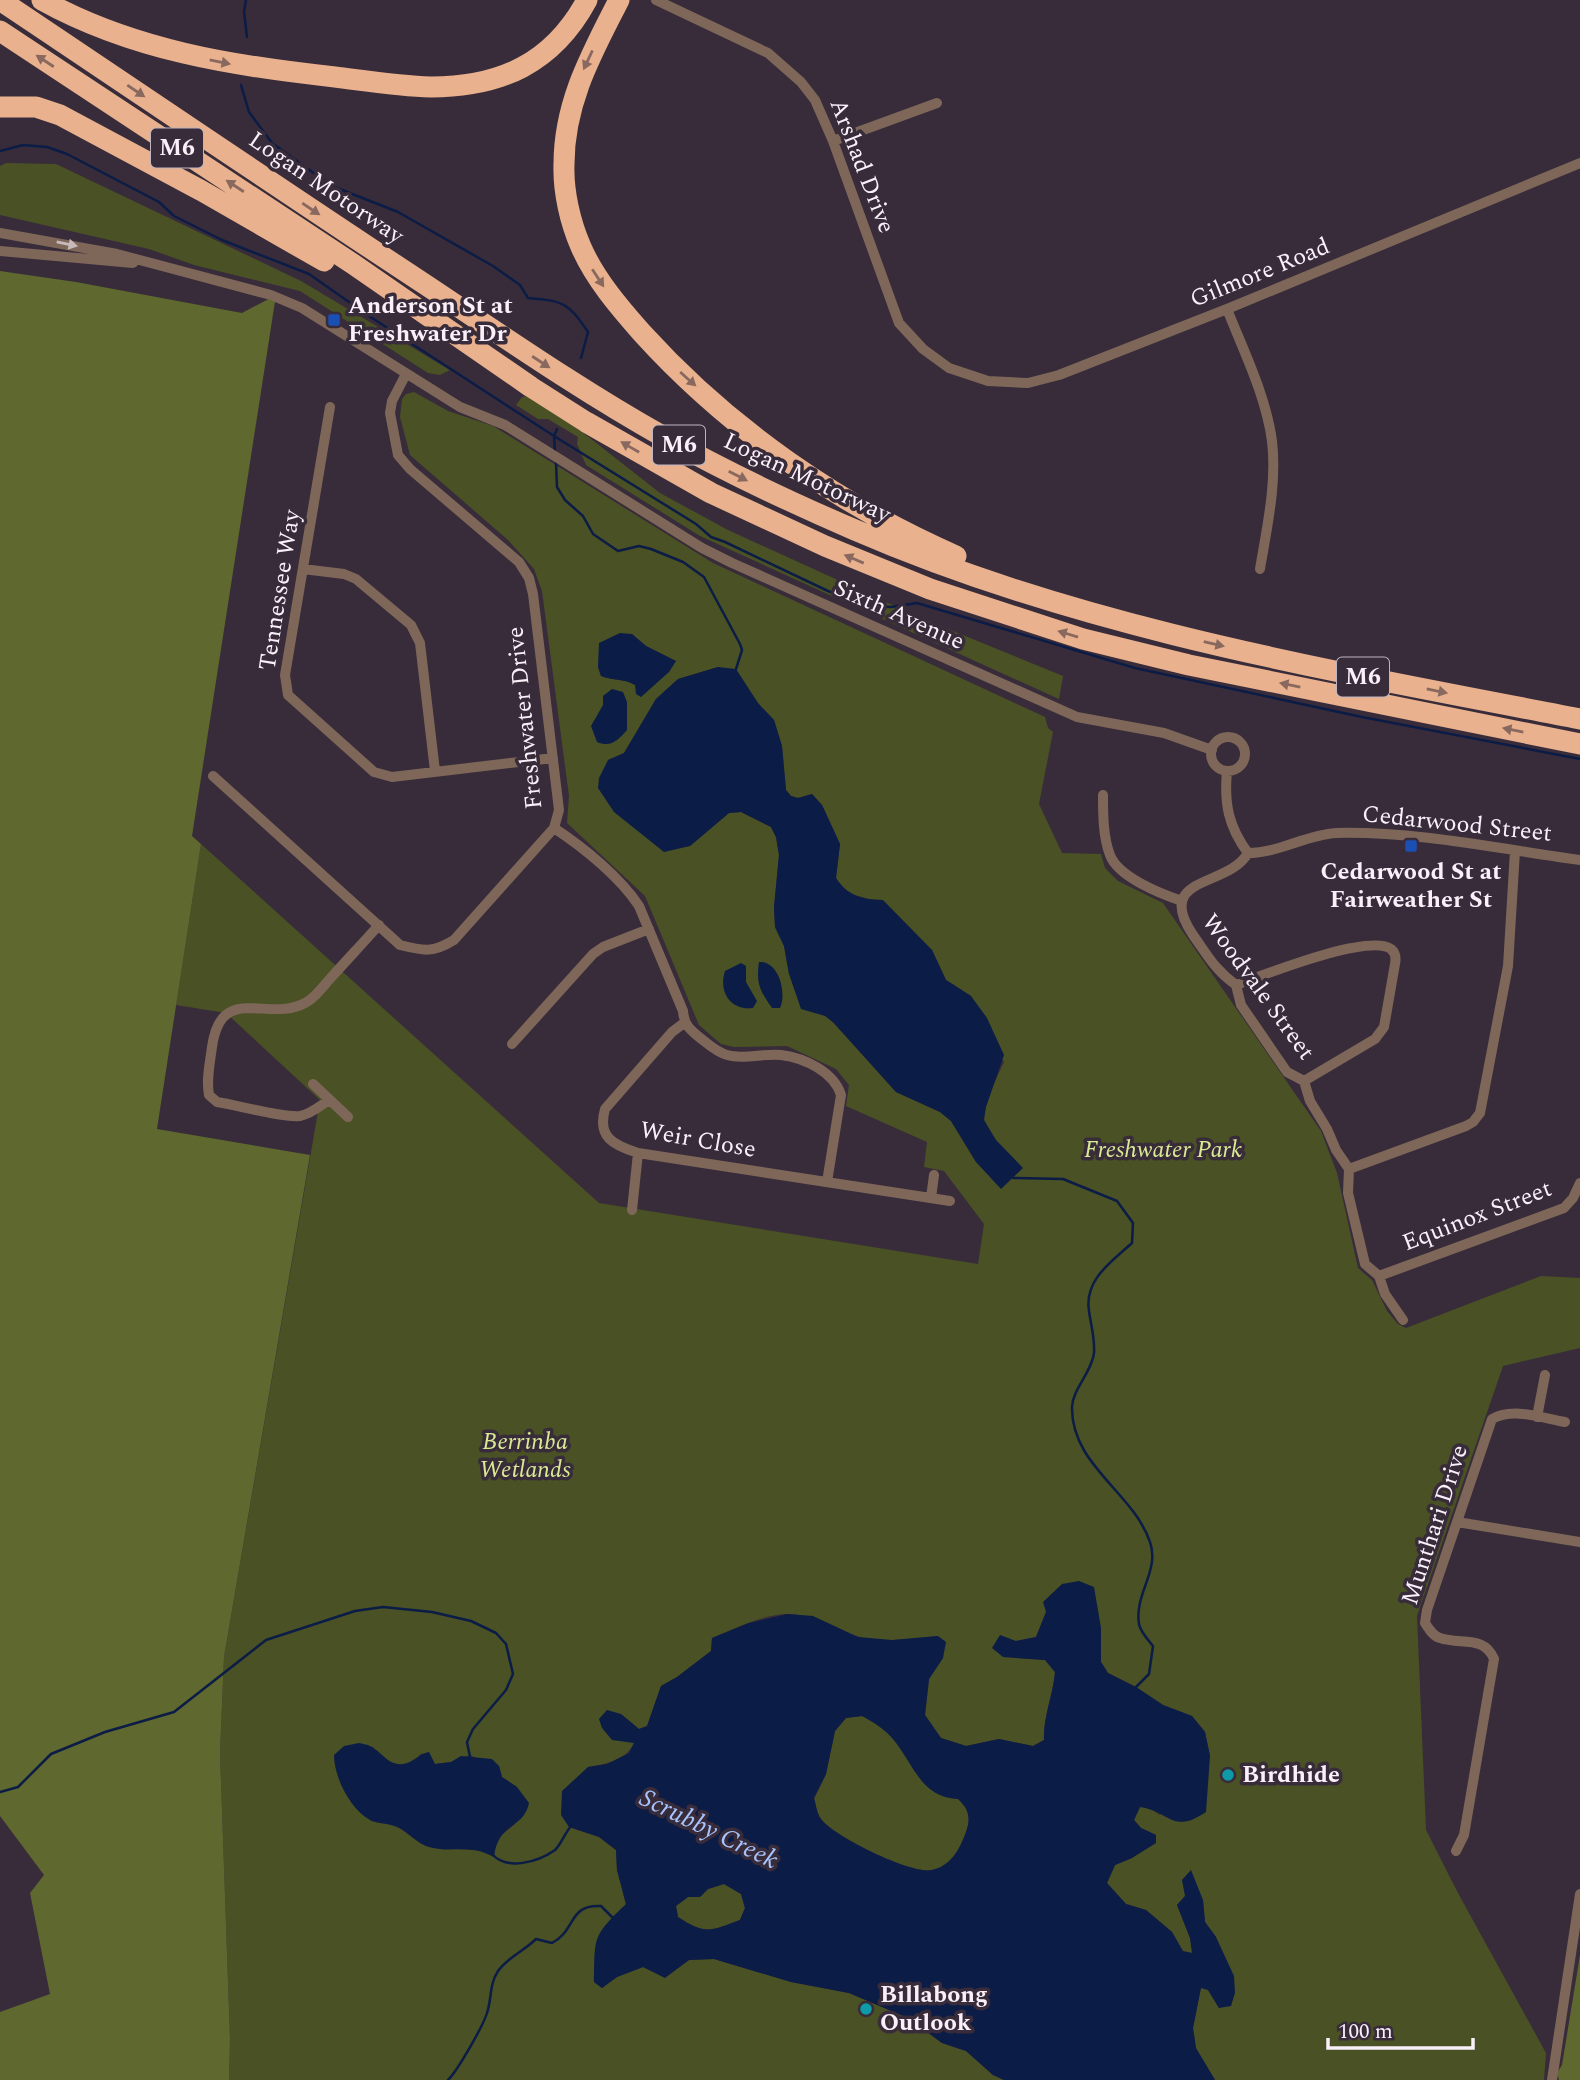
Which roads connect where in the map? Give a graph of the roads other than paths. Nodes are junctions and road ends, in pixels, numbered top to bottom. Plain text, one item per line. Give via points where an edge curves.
1 (0, 0) edge
2 (42, 0) edge
3 (587, 0) edge
4 (619, 0) edge
5 (656, 0) edge
6 (0, 31) edge
7 (937, 103) dead end
8 (0, 107) edge
9 (833, 141) junction
10 (1580, 163) edge
11 (0, 233) edge
12 (0, 251) edge
13 (149, 263) junction
14 (353, 264) junction
15 (1227, 309) junction
16 (949, 368) joint
17 (406, 374) junction
18 (330, 407) dead end
19 (303, 569) junction
20 (1260, 569) dead end
21 (1148, 629) junction
22 (1580, 719) edge
23 (1580, 744) edge
24 (1212, 750) junction
25 (553, 758) junction
26 (435, 771) junction
27 (1227, 771) junction
28 (213, 776) dead end
29 (1103, 795) dead end
30 (554, 828) junction
31 (1516, 851) junction
32 (1248, 853) junction
33 (1580, 860) edge
34 (1182, 901) junction
35 (379, 925) junction
36 (649, 929) junction
37 (1236, 985) junction
38 (684, 1023) junction
39 (512, 1044) dead end
40 (1304, 1081) junction
41 (313, 1084) dead end
42 (329, 1100) junction
43 (348, 1117) dead end
44 (638, 1153) junction
45 (1349, 1169) junction
46 (934, 1175) dead end
47 (827, 1182) junction
48 (1580, 1183) edge
49 (931, 1198) junction
50 (950, 1201) dead end
51 (632, 1209) dead end
52 (1379, 1276) junction
53 (1403, 1320) dead end
54 (1545, 1375) dead end
55 (1537, 1417) junction
56 (1565, 1422) dead end
57 (1457, 1522) junction
58 (1580, 1542) edge
59 (1455, 1851) dead end
60 (1580, 1894) edge
61 (1552, 2080) edge

1 -> 21 highway, Logan Motorway / M6 via 557,372 694,453 899,549 1011,590
2 -> 3 highway via 125,37 196,57 431,87 485,82 525,67 562,38
4 -> 21 highway via 577,86 564,164 570,211 581,247 599,281 625,313 728,414 860,509 998,574 1115,611
5 - 9 street, Arshad Drive via 768,53 815,100
14 -> 6 highway, Logan Motorway / M6
7 - 9 street
8 - 14 highway via 36,107 60,116 331,264
9 - 16 street, Arshad Drive via 899,323
10 - 15 street, Gilmore Road
11 -> 13 street
12 - 13 street
13 - 17 street, Sixth Avenue via 279,298
23 -> 14 highway, Logan Motorway / M6 via 1132,651 991,610 879,569 710,493 586,422
15 - 16 street, Gilmore Road via 1028,383 988,381
15 - 20 street via 1266,411 1272,441 1273,474
17 - 24 street, Sixth Avenue via 460,407 494,419 712,553 1057,709 1088,720 1164,733
17 - 25 street, Freshwater Drive via 390,413 398,455 519,562 529,578
18 - 19 street, Tennessee Way
19 - 26 street via 356,579 411,625 421,643
19 - 26 street, Tennessee Way via 285,675 288,695 374,772 392,777
21 -> 22 highway, Logan Motorway / M6 via 1322,669
24 - 27 street via 1214,764
24 - 27 street via 1218,740 1229,737 1244,746 1242,763
25 - 26 street, Tennessee Way
25 - 30 street, Freshwater Drive via 559,810
27 - 32 street via 1224,796 1228,812
28 - 35 street, Freshwater Drive
29 - 34 street via 1110,855 1118,868
30 - 35 street, Freshwater Drive via 454,940 439,949 421,951 400,945
30 - 36 street via 631,894
31 - 32 street, Cedarwood Street via 1367,833 1324,834 1266,853
31 - 33 street, Cedarwood Street
31 - 45 street via 1508,966 1480,1112 1466,1126
32 - 34 street, Woodvale Street via 1233,869 1197,883
34 - 37 street, Woodvale Street via 1183,919 1219,973
35 - 42 street via 303,1005 245,1007 220,1020 214,1035 207,1084 209,1095 217,1102 302,1116
36 - 38 street
36 - 39 street via 593,954
37 - 40 street, Woodvale Street via 1241,1005 1287,1072
37 - 40 street via 1346,948 1383,947 1396,956 1384,1027 1375,1039
38 - 44 street, Weir Close via 605,1108 601,1122 606,1136
38 - 47 street via 718,1052 795,1058 829,1075 841,1096
40 - 45 street, Woodvale Street via 1310,1101
41 - 42 street
42 - 43 street
44 - 47 street, Weir Close
44 - 51 street
45 - 52 street, Woodvale Street via 1348,1193 1365,1264
46 - 49 street
47 - 49 street, Weir Close
48 - 52 street, Equinox Street via 1564,1208
49 - 50 street, Weir Close
52 - 53 street, Woodvale Street
54 - 55 street
55 - 56 street, Munthari Drive
55 - 57 street, Munthari Drive via 1502,1413 1492,1419
57 - 58 street
57 - 59 street, Munthari Drive via 1425,1623 1439,1638 1484,1645 1494,1659 1464,1835
60 - 61 street

